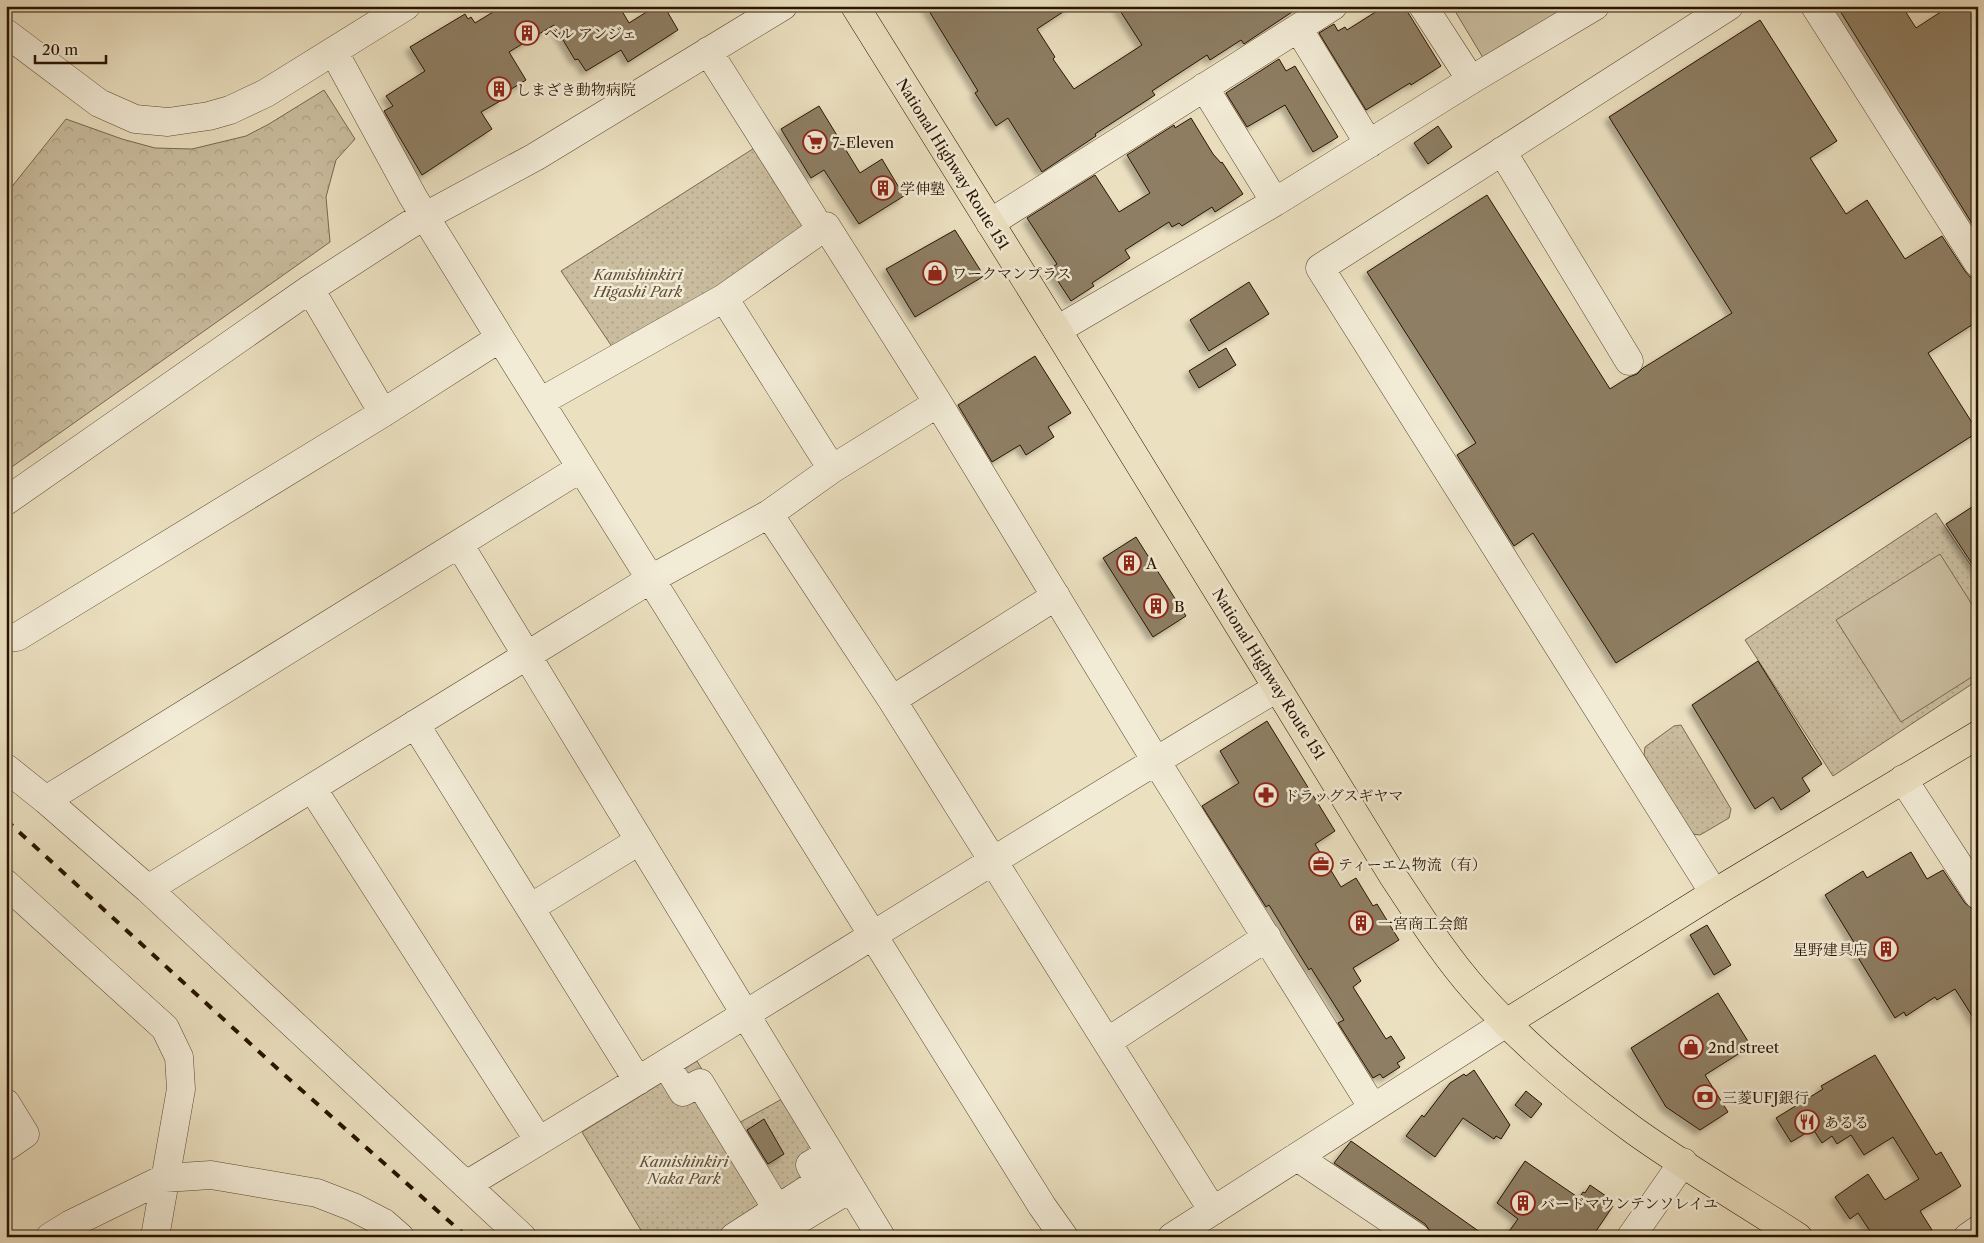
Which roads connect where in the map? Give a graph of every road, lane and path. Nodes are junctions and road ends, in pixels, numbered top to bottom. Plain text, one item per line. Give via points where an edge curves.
1 (406, 6) edge
2 (783, 6) edge
3 (855, 6) edge
4 (1333, 6) edge
5 (1424, 6) edge
6 (1595, 6) edge
7 (1728, 6) edge
8 (1815, 6) edge
9 (1298, 28) junction
10 (6, 33) edge
11 (708, 51) junction
12 (334, 52) junction
13 (1471, 80) junction
14 (1204, 87) junction
15 (1369, 144) junction
16 (1502, 151) junction
17 (1276, 202) junction
18 (425, 216) junction
19 (813, 217) dead end
20 (990, 223) junction
21 (1978, 262) edge
22 (310, 289) junction
23 (724, 298) junction
24 (1057, 330) junction
25 (500, 338) junction
26 (1629, 361) dead end
27 (540, 402) junction
28 (938, 404) junction
29 (384, 413) junction
30 (581, 468) junction
31 (832, 469) junction
32 (6, 501) edge
33 (770, 514) junction
34 (459, 544) junction
35 (652, 579) junction
36 (1056, 596) junction
37 (6, 637) edge
38 (528, 655) junction
39 (1277, 688) junction
40 (892, 700) junction
41 (415, 724) junction
42 (1978, 735) edge
43 (1156, 761) junction
44 (6, 768) edge
45 (1903, 779) junction
46 (312, 788) junction
47 (46, 800) junction
48 (639, 841) junction
49 (992, 860) junction
50 (6, 884) edge
51 (148, 889) junction
52 (1714, 893) junction
53 (1978, 895) edge
54 (530, 908) junction
55 (873, 934) junction
56 (1267, 937) junction
57 (746, 1014) junction
58 (1506, 1023) junction
59 (1107, 1042) junction
60 (666, 1064) junction
61 (638, 1081) junction
62 (6, 1103) edge
63 (1373, 1108) junction
64 (539, 1141) junction
65 (6, 1146) edge
66 (830, 1153) junction
67 (1297, 1157) junction
68 (1683, 1162) junction
69 (165, 1178) junction
70 (466, 1185) junction
71 (851, 1188) junction
72 (777, 1209) junction
73 (1212, 1211) junction
74 (1978, 1230) edge
75 (50, 1237) edge
76 (155, 1237) edge
77 (400, 1237) edge
78 (522, 1237) edge
79 (734, 1237) edge
80 (770, 1237) edge
81 (881, 1237) edge
82 (1064, 1237) edge
83 (1172, 1237) edge
84 (1416, 1237) edge
85 (1631, 1237) edge
86 (1798, 1237) edge
87 (1968, 1237) edge

1 - 12 street
2 - 11 street
3 - 20 main road, National Highway Route 151
4 - 9 street
5 - 13 street
6 - 13 street
7 - 16 street
8 - 21 street
9 - 14 street
9 - 15 street
10 - 12 street via 99,103 135,119 168,122 230,110 266,93
11 - 18 street via 535,157
11 - 19 street
12 - 18 street
13 - 15 street
14 - 17 street
14 - 20 street
15 - 17 street
16 - 26 street
16 - 52 street via 1320,268
17 - 24 street
18 - 22 street
18 - 25 street
20 - 24 main road, National Highway Route 151
22 - 29 street
22 - 32 street
23 - 27 street
23 - 28 street via 826,226
23 - 31 street
24 - 39 main road, National Highway Route 151
25 - 27 street
25 - 29 street
27 - 30 street
28 - 31 street
28 - 36 street
29 - 37 street via 17,637
30 - 34 street
30 - 35 street
31 - 33 street
33 - 35 street
33 - 40 street
34 - 38 street
34 - 47 street
35 - 38 street
35 - 55 street
36 - 40 street
36 - 43 street
38 - 41 street
38 - 48 street
39 - 43 street
39 - 58 main road, National Highway Route 151 via 1436,941
40 - 49 street
41 - 46 street
41 - 54 street
42 - 45 main road
43 - 49 street
43 - 56 street
44 - 47 street
45 - 52 main road
45 - 53 street
46 - 51 street
46 - 64 street
47 - 51 street
48 - 54 street
48 - 57 street
49 - 55 street
49 - 59 street
50 - 69 street via 165,1028 173,1042 179,1057 181,1089
51 - 70 street
52 - 58 main road
54 - 61 street
55 - 57 street
55 - 82 street
56 - 59 street
56 - 63 street
57 - 60 street
57 - 66 street
58 - 63 street
58 - 68 main road, National Highway Route 151 via 1552,1066 1636,1132
59 - 73 street
60 - 61 street
60 - 72 street via 683,1092 700,1082
61 - 64 street
62 - 65 street via 25,1134
63 - 67 street
64 - 70 street
66 - 71 street
66 - 72 street via 810,1165 819,1182
67 - 73 street
67 - 84 street
68 - 85 street
68 - 86 main road, National Highway Route 151
69 - 75 street
69 - 76 street
69 - 77 street via 211,1174 317,1194 384,1223
70 - 78 street
71 - 80 street
71 - 81 street
72 - 79 street
73 - 83 street
74 - 87 street

